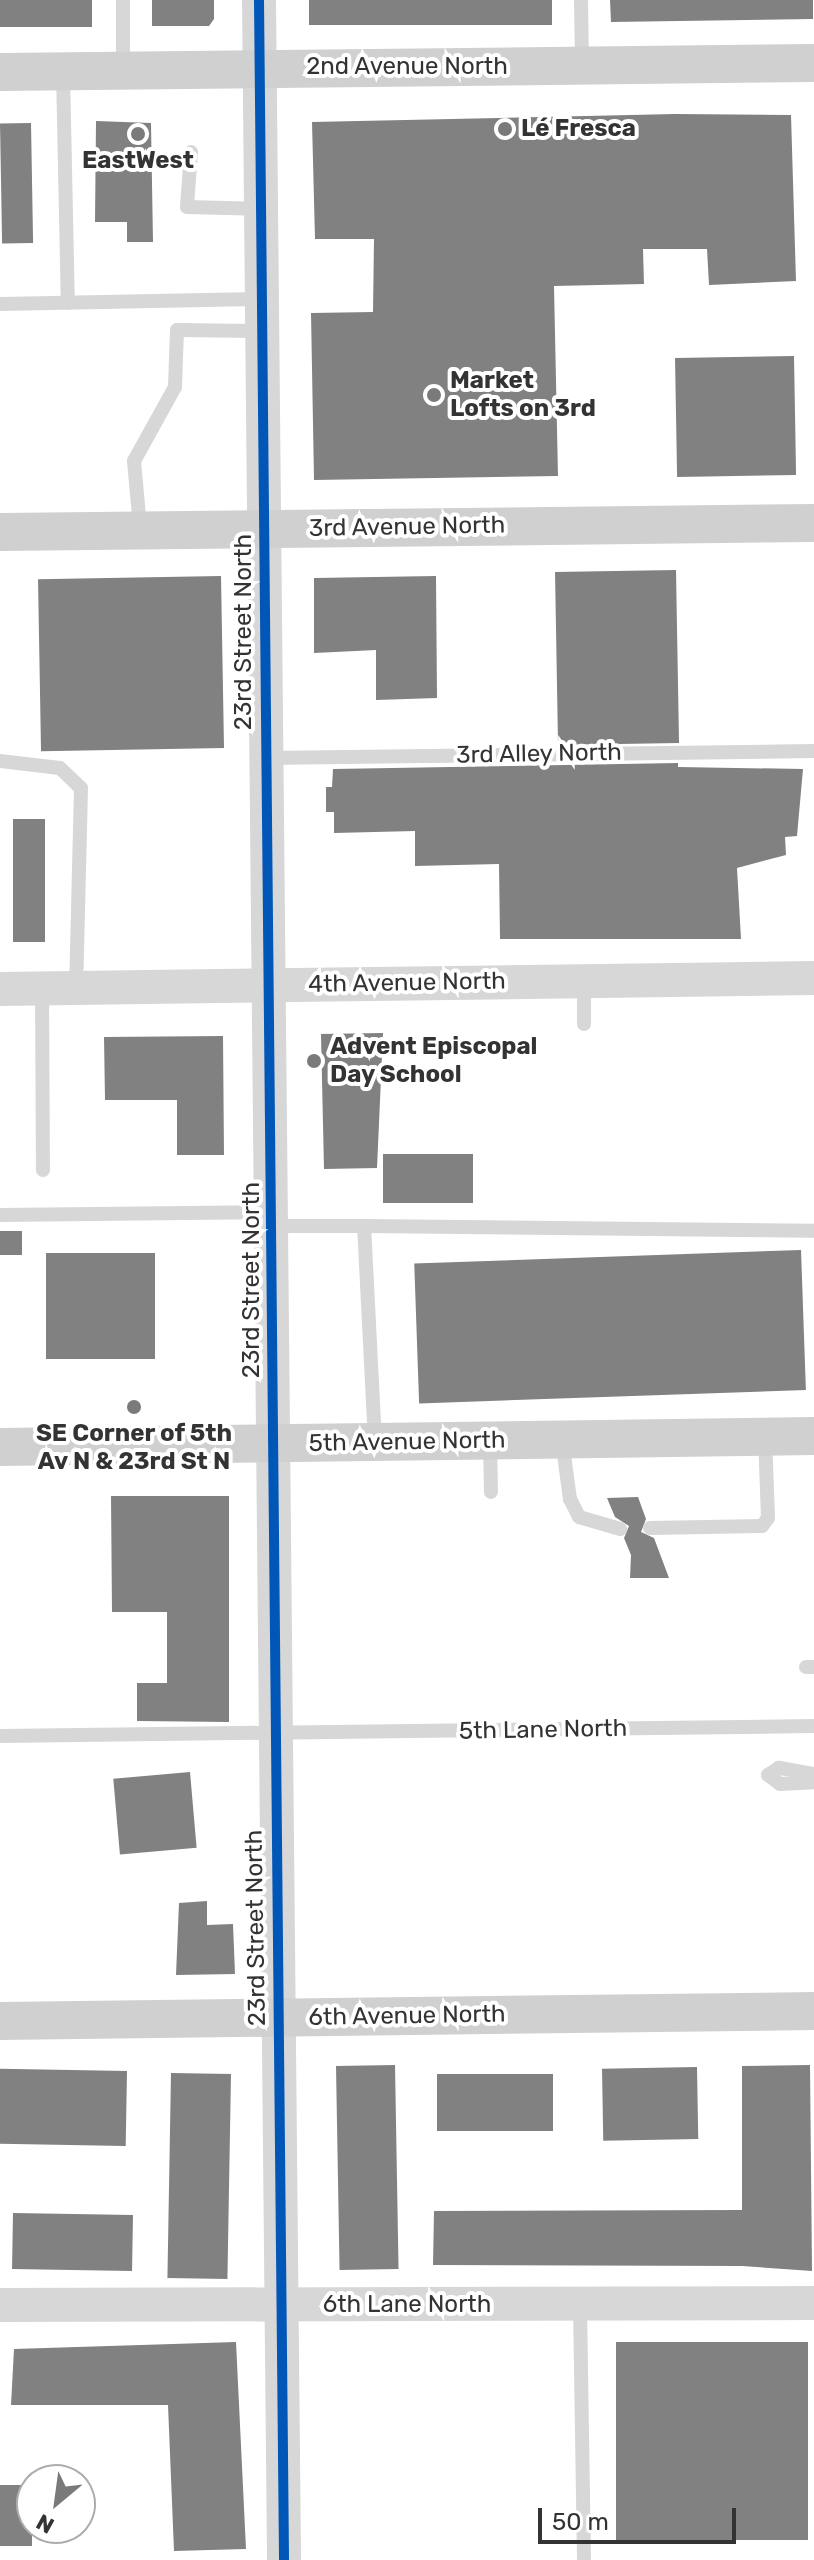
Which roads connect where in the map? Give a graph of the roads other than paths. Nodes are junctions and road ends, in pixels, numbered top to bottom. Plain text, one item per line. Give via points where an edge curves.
1 (123, 0) edge
2 (259, 0) edge
3 (581, 0) edge
4 (814, 63) edge
5 (582, 66) junction
6 (260, 69) junction
7 (63, 71) junction
8 (123, 71) junction
9 (0, 72) edge
10 (191, 152) dead end
11 (264, 209) junction
12 (68, 303) junction
13 (0, 304) edge
14 (264, 315) junction
15 (814, 523) edge
16 (263, 529) junction
17 (140, 530) junction
18 (0, 532) edge
19 (814, 751) edge
20 (265, 758) junction
21 (0, 761) edge
22 (0, 773) edge
23 (814, 978) edge
24 (584, 981) junction
25 (271, 985) junction
26 (76, 987) junction
27 (42, 988) junction
28 (0, 989) edge
29 (584, 1024) dead end
30 (43, 1170) dead end
31 (0, 1215) edge
32 (272, 1219) junction
33 (364, 1226) junction
34 (814, 1231) edge
35 (765, 1436) junction
36 (814, 1436) edge
37 (562, 1439) junction
38 (490, 1440) junction
39 (375, 1442) junction
40 (274, 1443) junction
41 (0, 1447) edge
42 (491, 1492) dead end
43 (650, 1528) dead end
44 (620, 1529) dead end
45 (814, 1726) edge
46 (273, 1735) junction
47 (0, 1736) edge
48 (814, 1774) edge
49 (814, 1782) edge
50 (814, 2011) edge
51 (277, 2018) junction
52 (0, 2021) edge
53 (814, 2303) edge
54 (580, 2304) junction
55 (0, 2305) edge
56 (281, 2305) junction
57 (284, 2560) edge
58 (584, 2560) edge

1 - 8 lane
2 - 6 street, 23rd Street North
3 - 5 lane
4 - 5 main road, 2nd Avenue North
5 - 6 main road, 2nd Avenue North
6 - 8 main road, 2nd Avenue North
6 - 11 street, 23rd Street North
7 - 8 main road, 2nd Avenue North
7 - 9 main road, 2nd Avenue North
7 - 12 lane
10 - 11 lane via 187,207
11 - 14 street, 23rd Street North
12 - 13 lane
12 - 14 lane
14 - 16 street, 23rd Street North
14 - 17 lane via 177,330 175,387 134,461
15 - 16 main road, 3rd Avenue North
16 - 17 main road, 3rd Avenue North
16 - 20 street, 23rd Street North
17 - 18 main road, 3rd Avenue North
19 - 20 lane, 3rd Alley North
20 - 25 street, 23rd Street North
21 - 22 lane
21 - 26 lane via 60,768 81,788
23 - 24 street, 4th Avenue North
24 - 25 street, 4th Avenue North
24 - 29 lane
25 - 26 street, 4th Avenue North
25 - 32 street, 23rd Street North
26 - 27 street, 4th Avenue North
27 - 28 street, 4th Avenue North
27 - 30 lane
31 - 32 lane
32 - 33 lane
32 - 40 street, 23rd Street North
33 - 34 lane
33 - 39 lane
35 - 36 main road, 5th Avenue North
35 - 37 main road, 5th Avenue North
35 - 43 lane via 768,1518 762,1526
37 - 38 main road, 5th Avenue North
37 - 44 lane via 570,1499 579,1517 596,1527
38 - 39 main road, 5th Avenue North
38 - 42 lane
39 - 40 main road, 5th Avenue North
40 - 41 main road, 5th Avenue North
40 - 46 street, 23rd Street North
45 - 46 lane, 5th Lane North
46 - 47 lane, 5th Lane North
46 - 51 street, 23rd Street North
48 - 49 lane via 779,1768 768,1775 780,1784
50 - 51 main road, 6th Avenue North
51 - 52 main road, 6th Avenue North
51 - 56 street, 23rd Street North
53 - 54 street, 6th Lane North
54 - 56 street, 6th Lane North
54 - 58 lane
55 - 56 street, 6th Lane North
56 - 57 street, 23rd Street North

